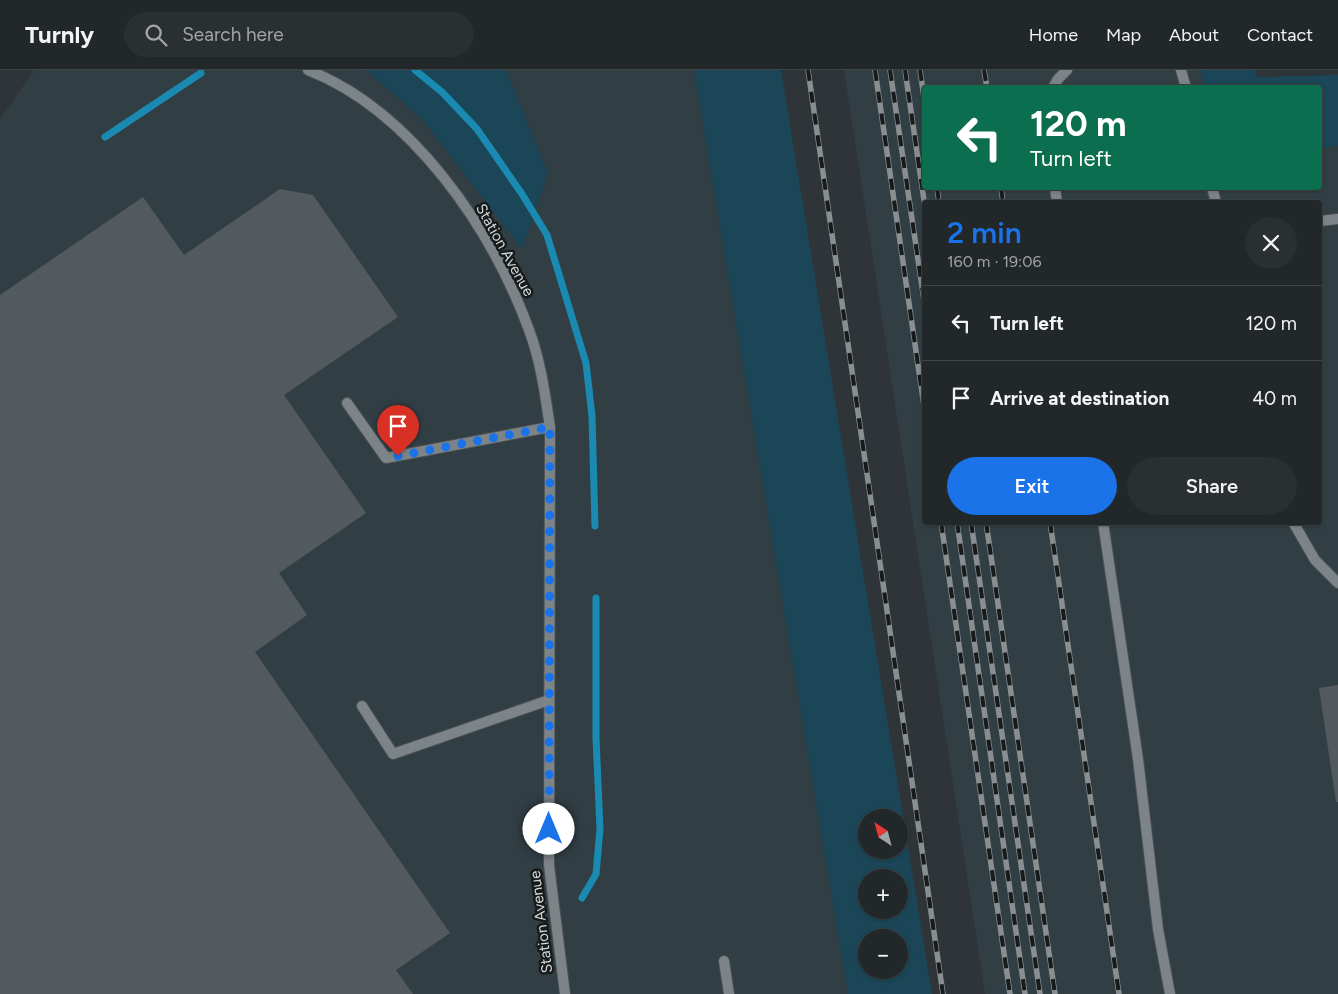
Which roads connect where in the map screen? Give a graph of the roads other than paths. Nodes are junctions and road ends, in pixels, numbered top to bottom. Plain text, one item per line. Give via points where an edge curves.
1 (308, 70) edge
2 (1067, 70) edge
3 (1181, 70) edge
4 (1055, 85) edge
5 (1185, 85) edge
6 (1338, 219) edge
7 (1322, 222) edge
8 (346, 403) dead end
9 (550, 427) junction
10 (1103, 525) edge
11 (1295, 525) edge
12 (1338, 583) edge
13 (549, 700) junction
14 (362, 706) dead end
15 (724, 961) dead end
16 (565, 994) edge
17 (729, 994) edge
18 (1170, 994) edge

1 - 9 street, Station Avenue via 327,78 377,111 411,140 450,184 513,290 530,332 544,384
2 - 4 street
3 - 5 street
6 - 7 street
8 - 9 street via 386,458
9 - 13 street, Station Avenue
10 - 18 street via 1138,759 1158,929
11 - 12 street via 1315,560
13 - 14 street via 393,754
13 - 16 street, Station Avenue via 549,865
15 - 17 street

